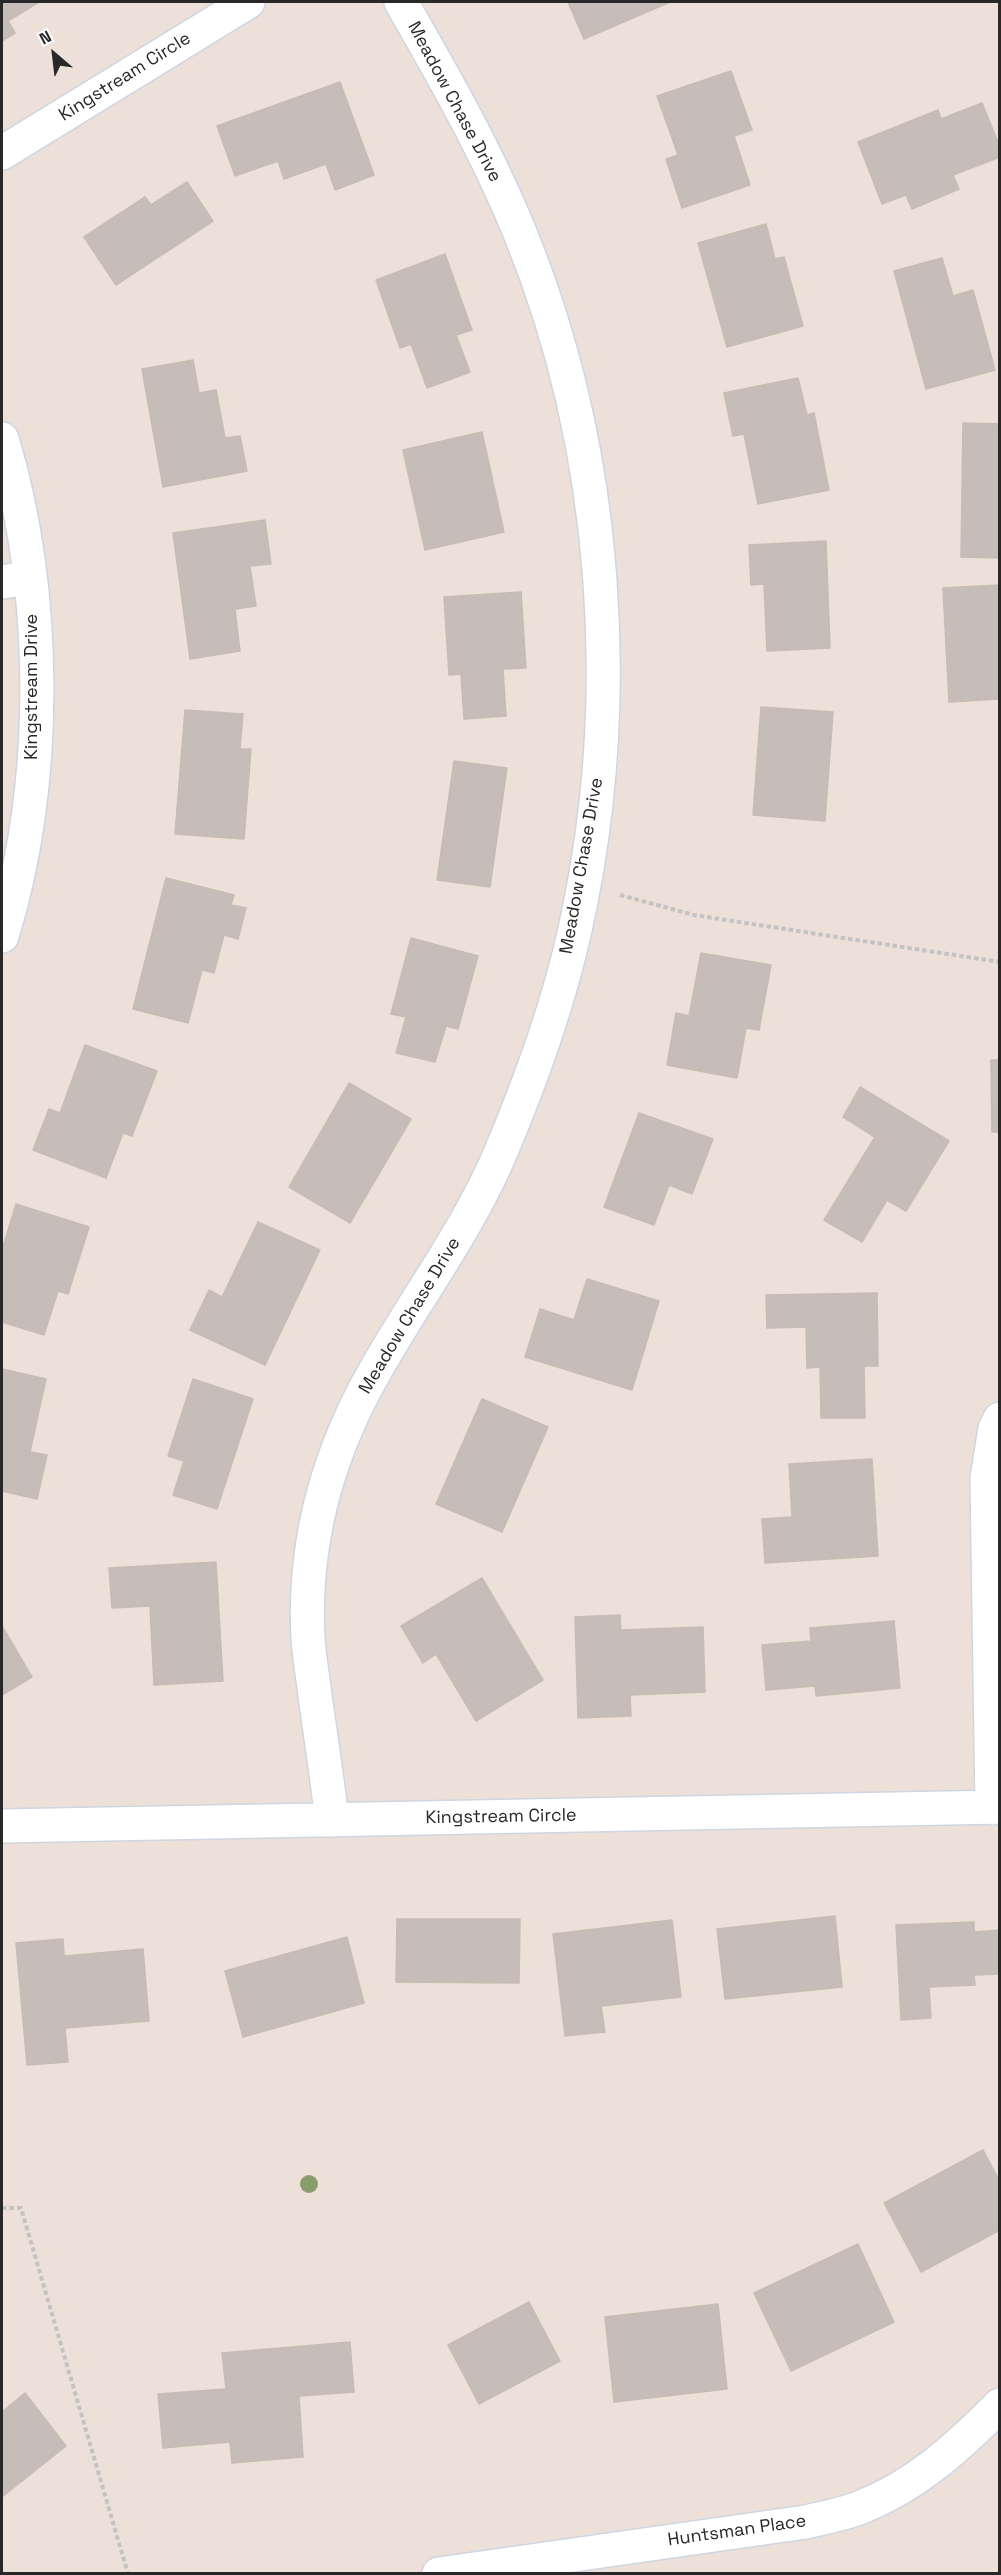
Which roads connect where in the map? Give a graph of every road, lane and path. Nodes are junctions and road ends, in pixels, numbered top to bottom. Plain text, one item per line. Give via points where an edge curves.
1 (248, 2) edge
2 (401, 2) edge
3 (2, 153) edge
4 (2, 439) edge
5 (16, 580) edge
6 (582, 885) junction
7 (2, 936) edge
8 (999, 962) edge
9 (999, 1419) edge
10 (996, 1807) edge
11 (332, 1820) junction
12 (2, 1826) edge
13 (2, 2208) edge
14 (999, 2405) edge
15 (128, 2574) edge
16 (439, 2574) edge

1 - 3 street, Kingstream Circle
2 - 6 street, Meadow Chase Drive via 475,132 521,235 559,347 583,450 599,564 603,670 599,780
4 - 5 street, Kingstream Drive via 11,470
5 - 7 street, Kingstream Drive via 35,629 36,728 26,826
6 - 8 path via 694,915
6 - 11 street, Meadow Chase Drive via 574,934 542,1046 498,1158 446,1260 376,1369 342,1434 320,1500 309,1568 308,1640
9 - 10 street via 987,1479
10 - 11 street, Kingstream Circle
11 - 12 street, Kingstream Circle
13 - 15 path via 21,2208
14 - 16 street, Huntsman Place via 954,2451 909,2484 859,2508 806,2522

